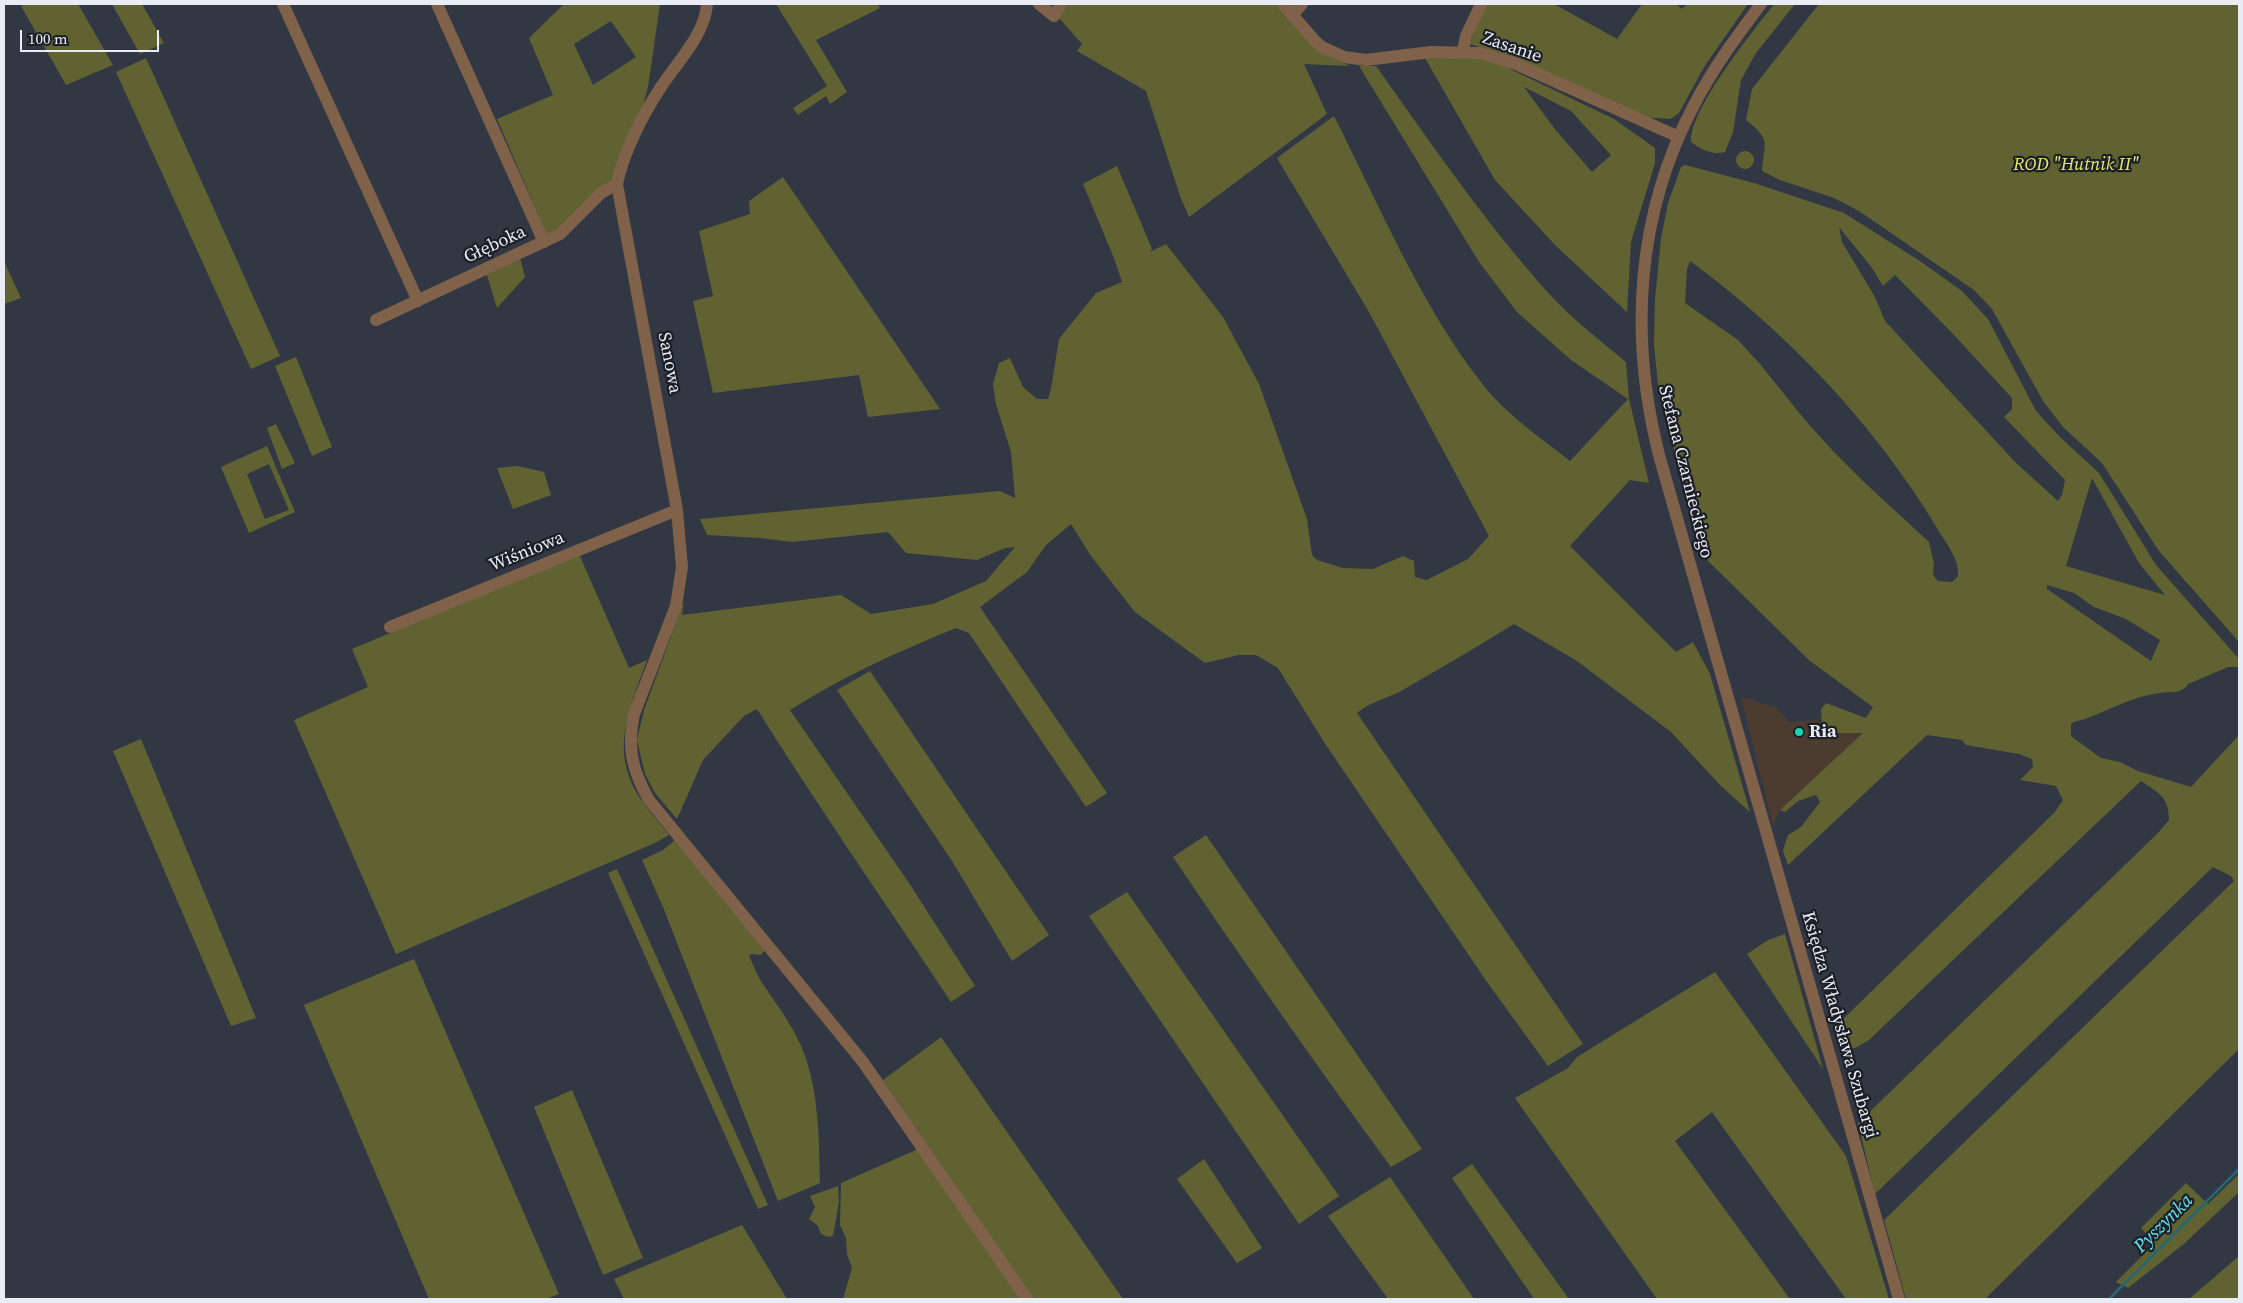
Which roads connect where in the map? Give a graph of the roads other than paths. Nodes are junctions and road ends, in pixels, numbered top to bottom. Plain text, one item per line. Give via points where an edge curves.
1 (283, 4) edge
2 (437, 4) edge
3 (707, 4) edge
4 (1039, 4) edge
5 (1061, 4) edge
6 (1283, 4) edge
7 (1302, 4) edge
8 (1481, 4) edge
9 (1761, 4) edge
10 (1292, 16) junction
11 (1463, 51) junction
12 (1679, 137) junction
13 (617, 184) junction
14 (544, 242) junction
15 (418, 301) junction
16 (376, 320) dead end
17 (677, 510) junction
18 (390, 627) dead end
19 (1746, 761) joint
20 (1027, 1299) edge
21 (1899, 1299) edge

1 - 15 street
2 - 14 street
3 - 13 street, Sanowa via 689,47 658,90 645,115 625,157
4 - 5 street via 1054,16
6 - 10 street, Zasanie
7 - 10 street
8 - 11 street via 1466,36
9 - 12 street, Stefana Czarnieckiego via 1716,66
10 - 11 street, Zasanie via 1322,47 1355,60
11 - 12 street, Zasanie via 1480,52 1516,64
12 - 19 street, Stefana Czarnieckiego via 1655,207 1647,247 1641,316 1643,377 1659,455
13 - 14 street, Głęboka via 601,193 560,234
13 - 17 street, Sanowa
14 - 15 street, Głęboka
15 - 16 street, Głęboka
17 - 18 street, Wiśniowa
17 - 20 street, Sanowa via 681,544 680,584 676,606 634,714 630,755 635,771 649,800 863,1062
19 - 21 street, Księdza Władysława Szubargi

